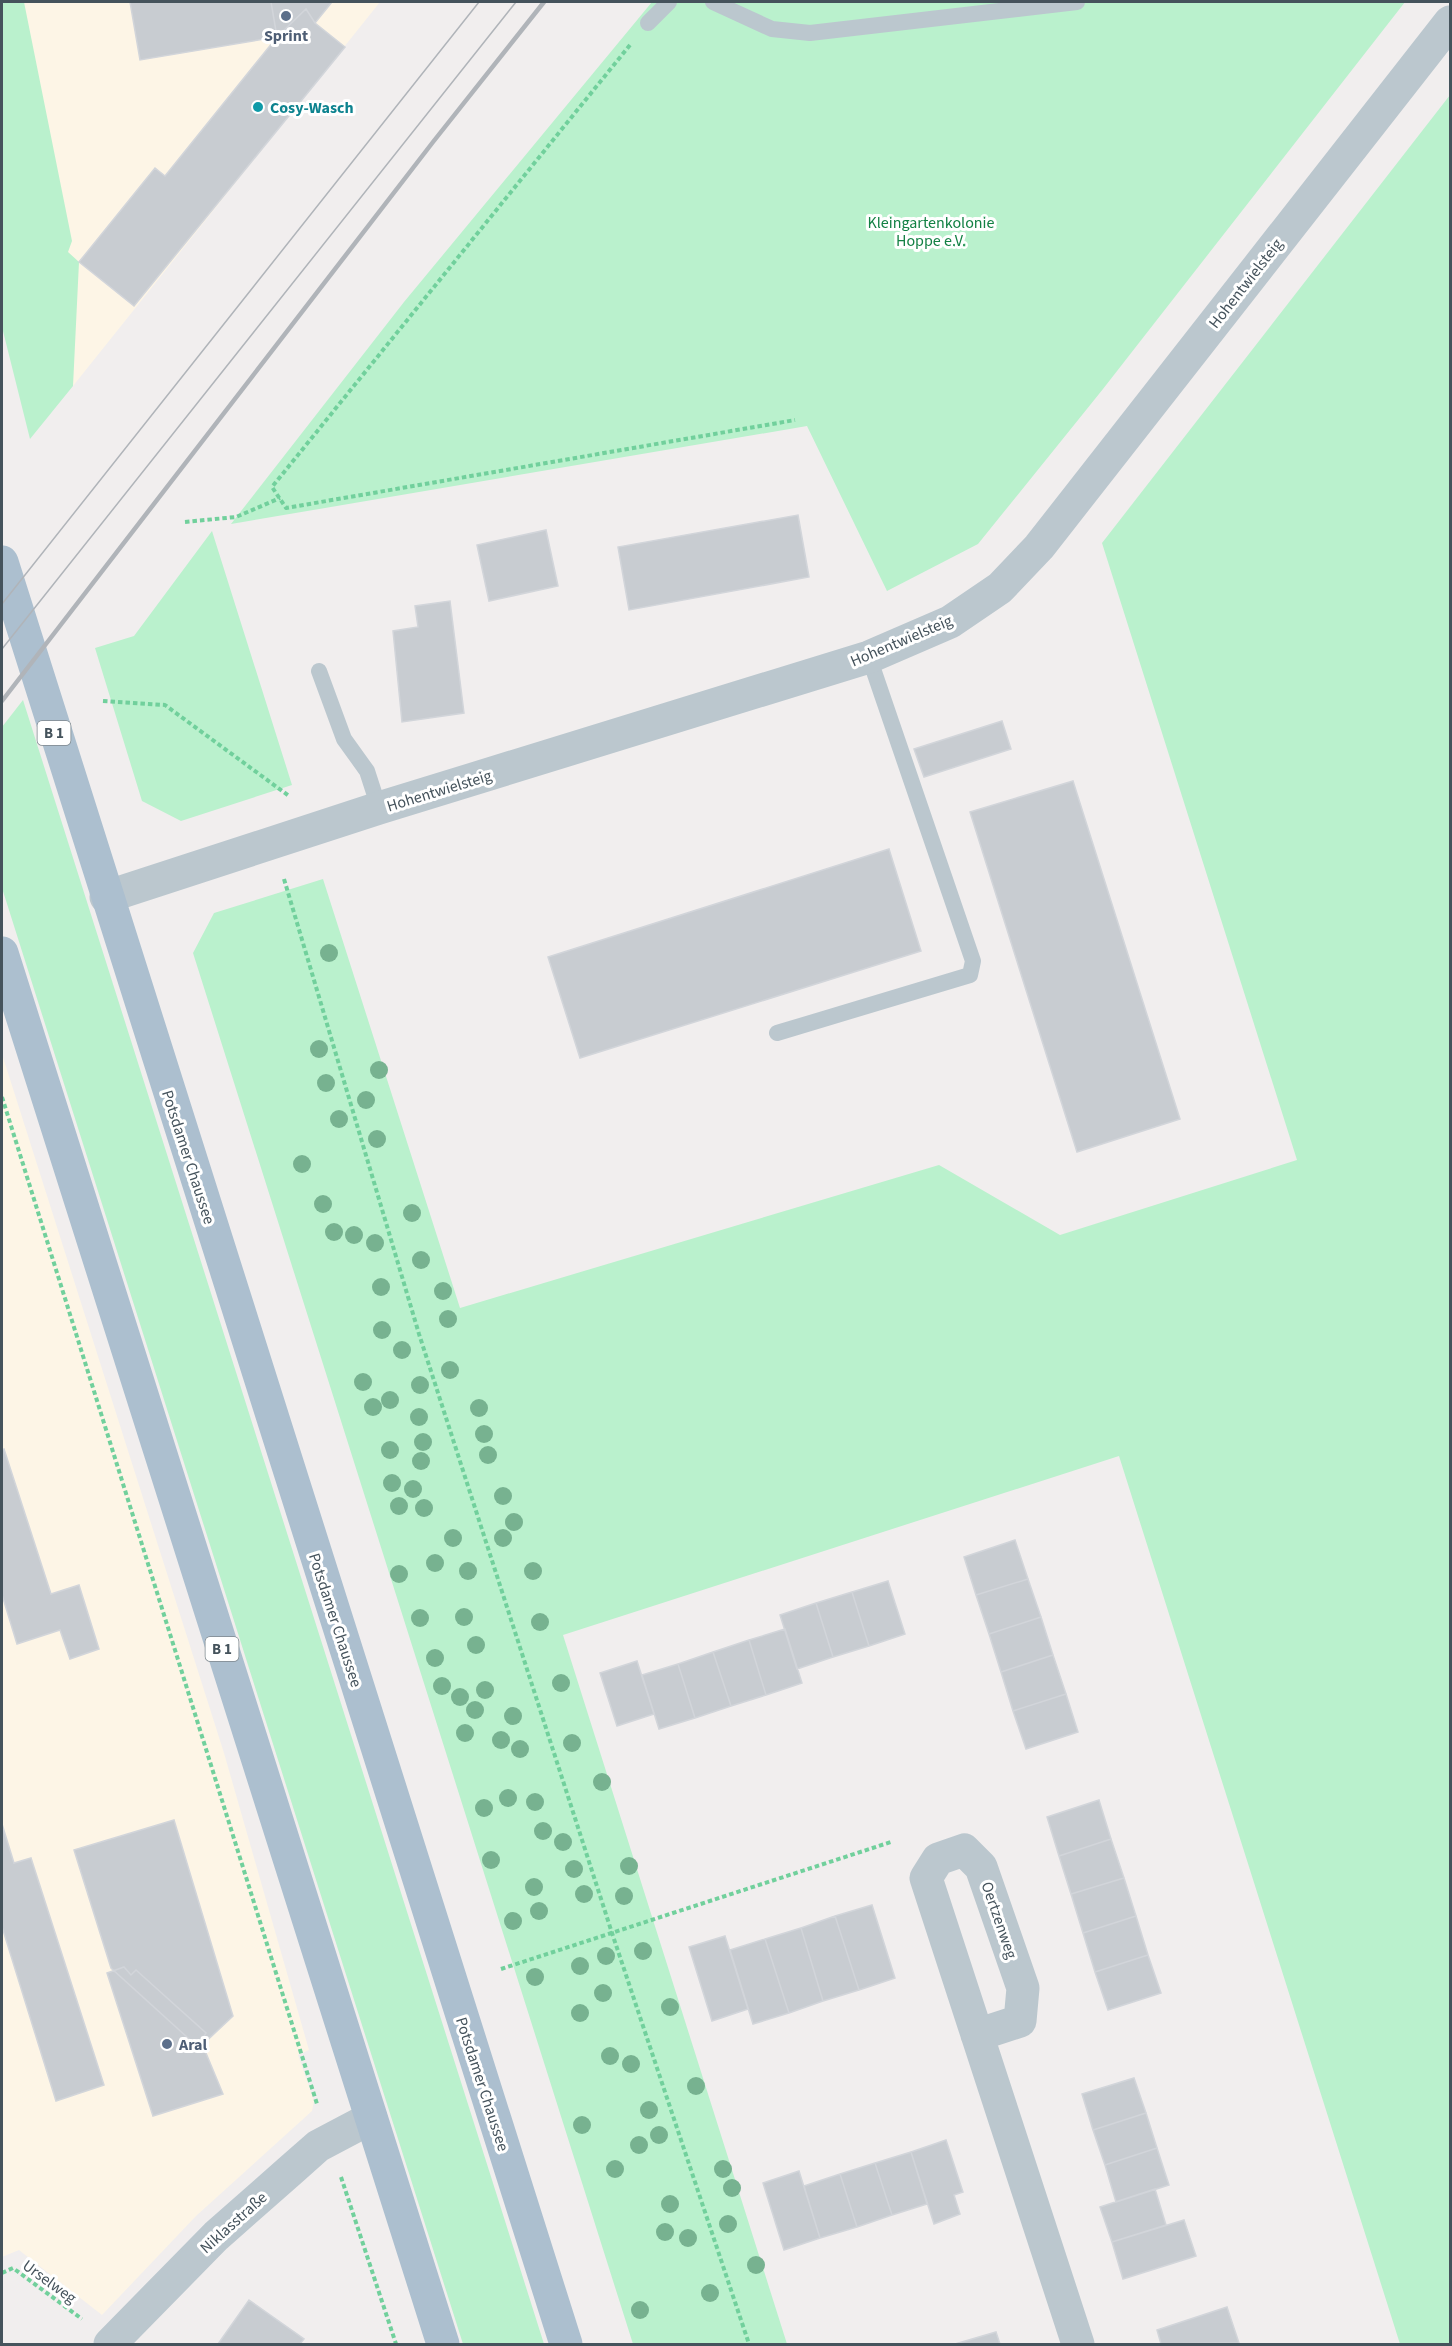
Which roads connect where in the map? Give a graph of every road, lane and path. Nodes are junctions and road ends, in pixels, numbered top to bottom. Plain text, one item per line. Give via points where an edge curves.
1 (669, 2) edge
2 (713, 2) edge
3 (1077, 2) edge
4 (1018, 6) edge
5 (1450, 22) edge
6 (648, 23) joint
7 (795, 420) dead end
8 (280, 498) junction
9 (185, 522) dead end
10 (2, 562) edge
11 (869, 657) junction
12 (319, 671) dead end
13 (104, 701) dead end
14 (289, 796) dead end
15 (379, 808) junction
16 (284, 879) dead end
17 (106, 897) junction
18 (2, 953) edge
19 (777, 1033) dead end
20 (2, 1097) edge
21 (891, 1842) dead end
22 (612, 1933) junction
23 (501, 1969) dead end
24 (977, 2035) junction
25 (301, 2055) dead end
26 (371, 2118) junction
27 (359, 2233) dead end
28 (2, 2272) edge
29 (83, 2320) dead end
30 (110, 2344) edge
31 (396, 2344) edge
32 (443, 2344) edge
33 (566, 2344) edge
34 (749, 2344) edge
35 (1078, 2344) edge

1 - 6 lane
2 - 4 lane via 772,29 810,33
3 - 4 lane
5 - 11 street, Hohentwielsteig via 1039,547 1000,588 950,622
6 - 8 path via 272,487
7 - 8 path via 286,508
8 - 9 path via 236,517
10 - 17 main road, B 1
11 - 15 street, Hohentwielsteig
11 - 19 lane via 973,968 970,975
12 - 15 lane via 344,739 367,771
13 - 14 path via 165,705
15 - 17 street, Hohentwielsteig
16 - 22 path via 419,1334
17 - 33 main road, Potsdamer Chaussee / B 1
18 - 26 main road, B 1
20 - 25 path
21 - 22 path
22 - 23 path
22 - 34 path
24 - 24 street, Oertzenweg via 927,1878 938,1859 964,1850 981,1866 1023,1988 1020,2021
24 - 35 street, Oertzenweg
26 - 30 street, Niklasstraße via 318,2146 216,2236
26 - 32 main road, B 1
27 - 31 path
28 - 29 path, Urselweg via 13,2268

